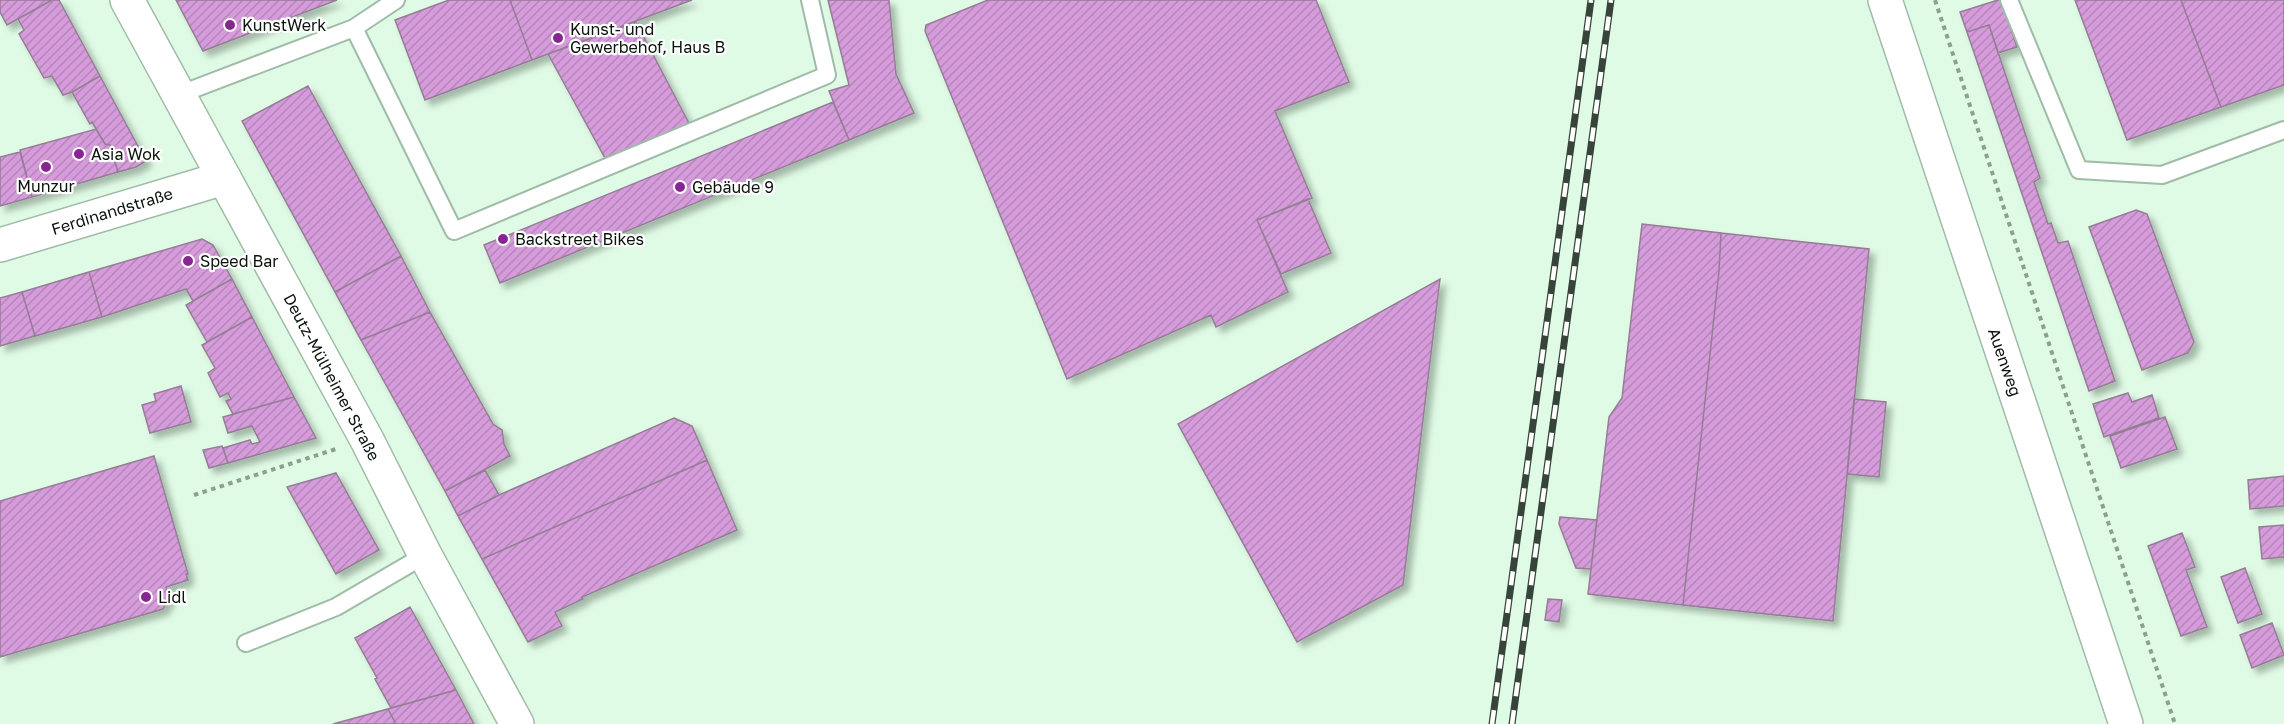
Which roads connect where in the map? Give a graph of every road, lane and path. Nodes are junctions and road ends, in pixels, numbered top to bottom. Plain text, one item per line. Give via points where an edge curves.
1 (127, 0) edge
2 (396, 0) edge
3 (810, 0) edge
4 (1885, 0) edge
5 (1935, 0) edge
6 (2009, 0) edge
7 (354, 28) junction
8 (178, 95) junction
9 (2284, 130) edge
10 (224, 177) junction
11 (0, 245) edge
12 (367, 440) junction
13 (195, 495) dead end
14 (425, 555) junction
15 (246, 643) dead end
16 (517, 724) edge
17 (2126, 724) edge
18 (2175, 724) edge

1 - 8 street, Deutz-Mülheimer Straße
2 - 7 lane
3 - 7 lane via 827,75 454,231
4 - 17 street, Auenweg
5 - 18 path
6 - 9 lane via 2079,170 2162,175
7 - 8 lane
8 - 10 street, Deutz-Mülheimer Straße
10 - 11 street, Ferdinandstraße
10 - 12 street, Deutz-Mülheimer Straße
12 - 13 path
12 - 14 street, Deutz-Mülheimer Straße
14 - 15 lane via 336,607
14 - 16 street, Deutz-Mülheimer Straße

